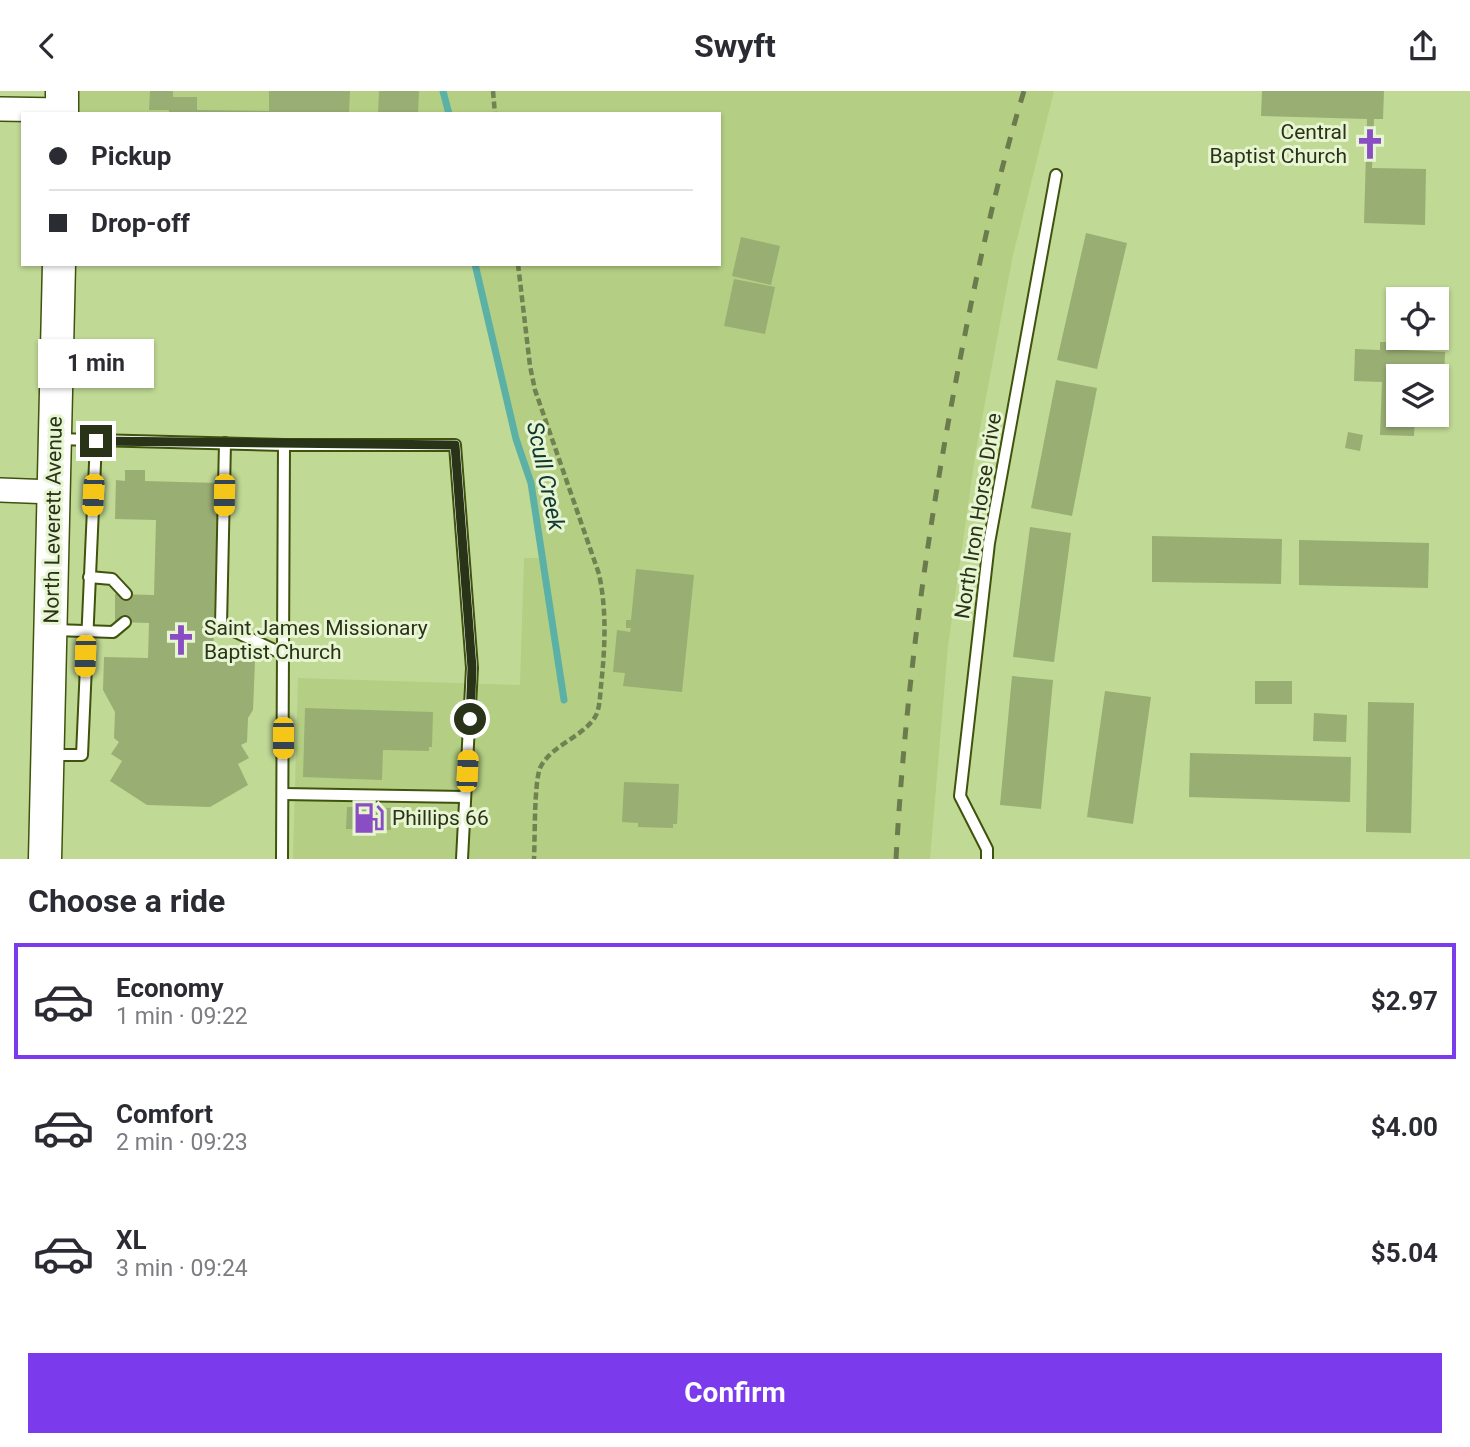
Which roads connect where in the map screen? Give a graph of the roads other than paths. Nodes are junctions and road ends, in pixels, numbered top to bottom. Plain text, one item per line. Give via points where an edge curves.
1 (62, 105) edge
2 (0, 109) edge
3 (1056, 175) dead end
4 (59, 266) edge
5 (54, 439) junction
6 (96, 441) junction
7 (225, 443) junction
8 (285, 445) junction
9 (0, 490) edge
10 (53, 492) junction
11 (89, 577) junction
12 (126, 594) dead end
13 (125, 622) dead end
14 (51, 630) junction
15 (86, 631) junction
16 (283, 654) junction
17 (47, 755) junction
18 (283, 794) junction
19 (465, 797) junction
20 (45, 859) edge
21 (282, 859) edge
22 (462, 859) edge
23 (987, 859) edge

1 - 2 street
3 - 23 lane, North Iron Horse Drive via 989,543 960,796 987,849
4 - 5 street, North Leverett Avenue
5 - 6 lane
5 - 10 street, North Leverett Avenue
6 - 7 lane
6 - 11 lane
7 - 8 lane
7 - 16 lane via 221,625
8 - 16 lane
8 - 19 lane via 455,445 472,668
9 - 10 street
10 - 14 street, North Leverett Avenue
11 - 12 lane via 112,579
11 - 15 lane
13 - 15 lane via 113,632
14 - 15 lane
14 - 17 street, North Leverett Avenue
15 - 17 lane via 82,755
16 - 18 lane
17 - 20 street, North Leverett Avenue
18 - 19 lane
18 - 21 lane
19 - 22 lane

